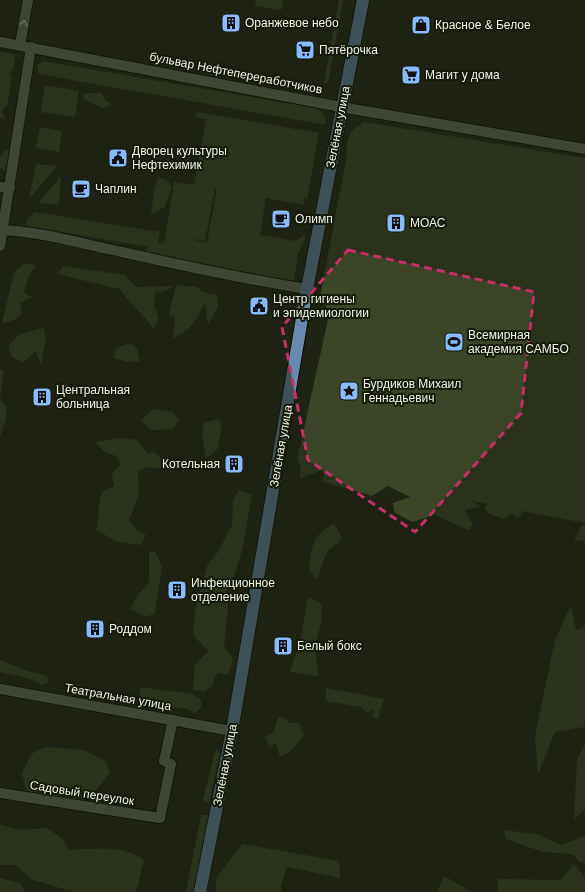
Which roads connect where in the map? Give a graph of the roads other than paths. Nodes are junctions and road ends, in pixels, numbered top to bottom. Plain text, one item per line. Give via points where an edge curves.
1 (28, 0) edge
2 (363, 0) edge
3 (0, 42) edge
4 (25, 46) junction
5 (341, 108) junction
6 (585, 149) edge
7 (5, 188) edge
8 (3, 230) junction
9 (0, 246) edge
10 (307, 289) junction
11 (0, 689) edge
12 (173, 720) junction
13 (232, 731) junction
14 (0, 793) edge
15 (200, 892) edge

4 -> 1 street
2 - 5 main road, Зелёная улица
3 - 4 street, бульвар Нефтепереработчиков
4 - 5 street, бульвар Нефтепереработчиков
4 - 7 street
5 - 6 street, бульвар Нефтепереработчиков
5 - 10 main road, Зелёная улица
7 - 8 street
8 - 9 street
8 - 10 street via 53,237 208,271
10 - 13 main road, Зелёная улица
11 - 12 street, Театральная улица
12 - 13 street, Театральная улица
12 - 14 street, Садовый переулок via 164,761 172,764 160,818
13 - 15 main road, Зелёная улица

